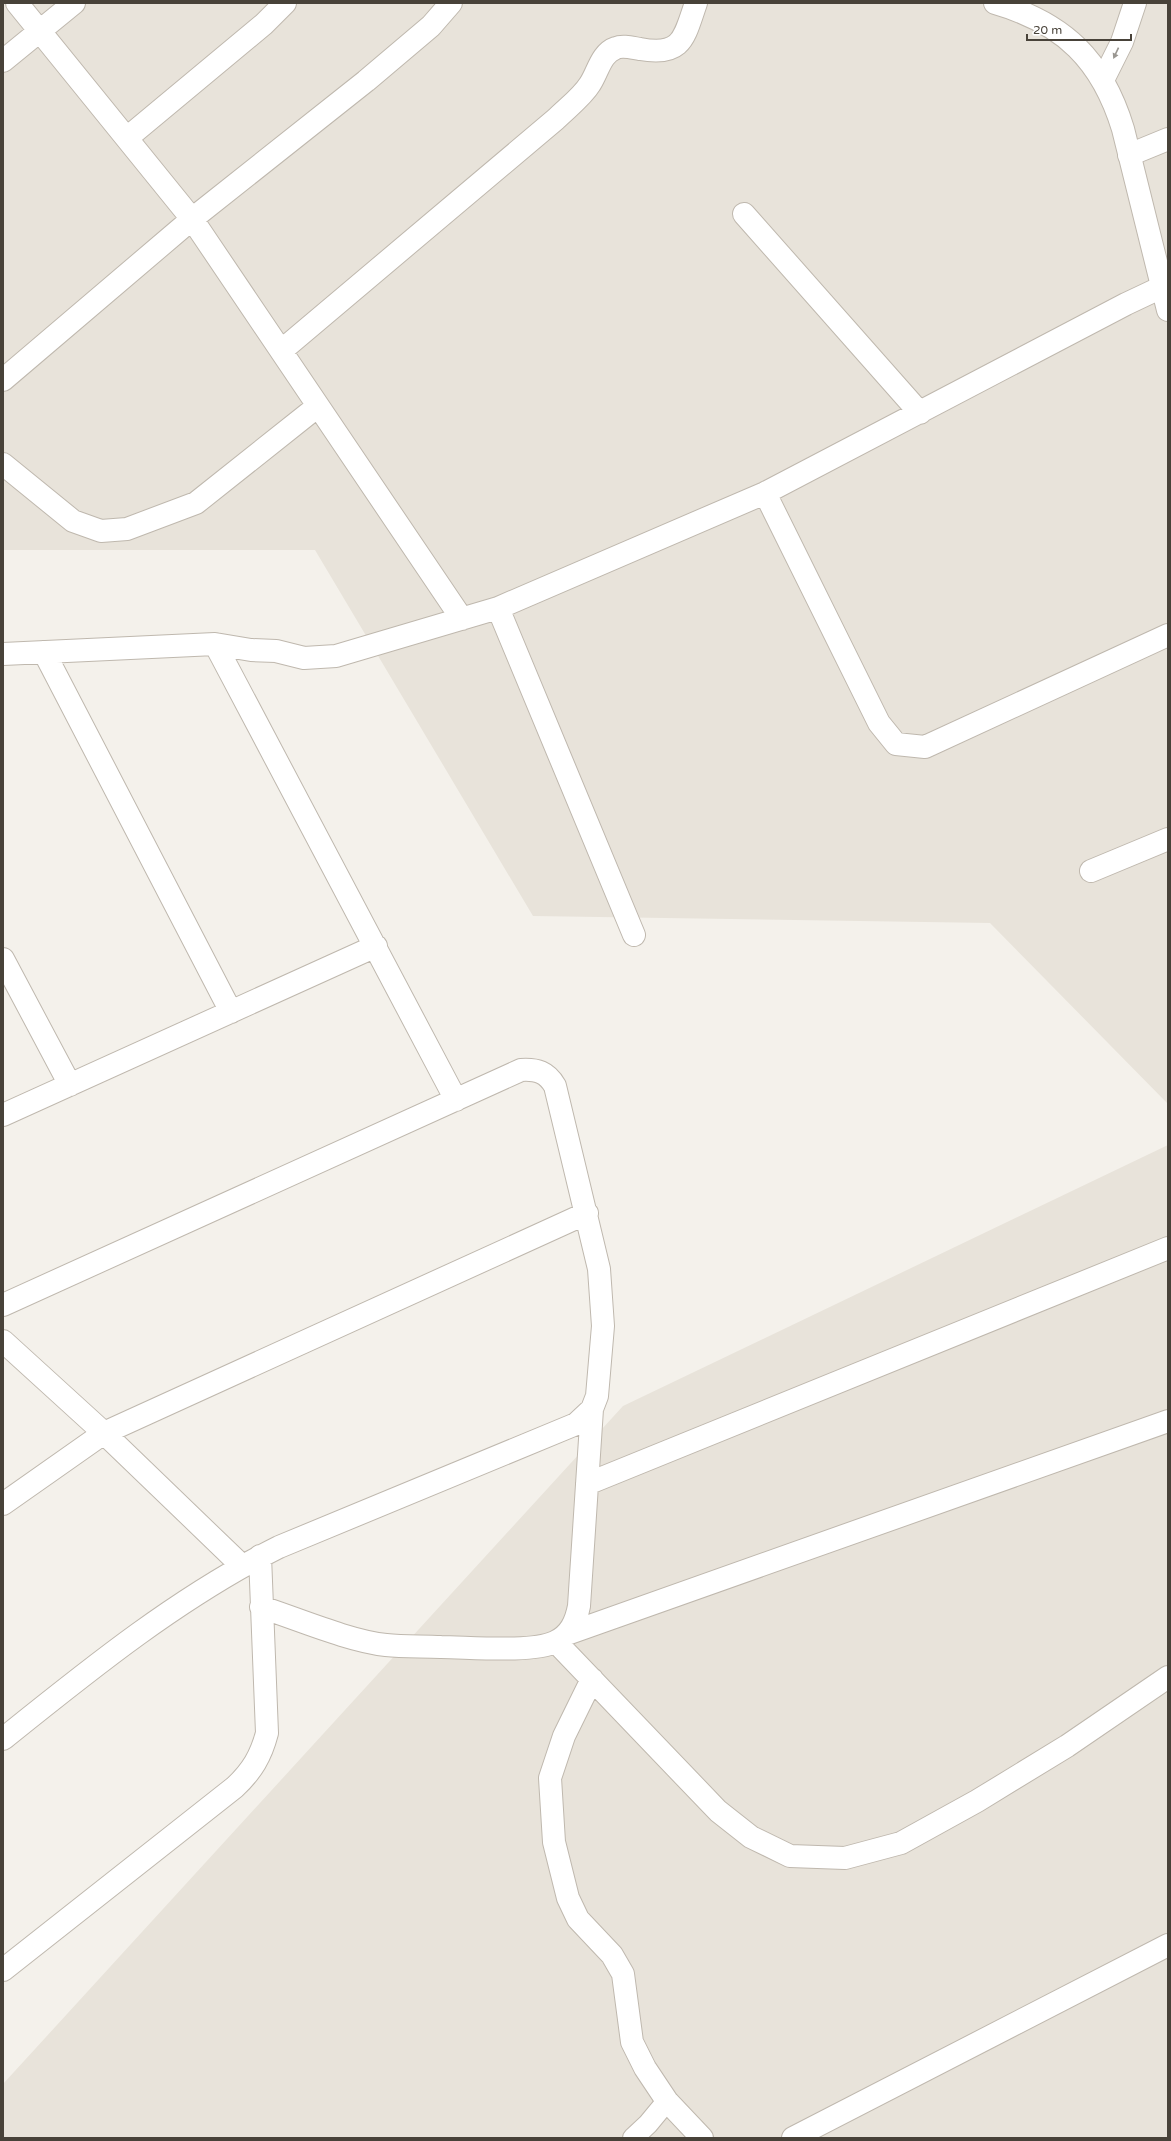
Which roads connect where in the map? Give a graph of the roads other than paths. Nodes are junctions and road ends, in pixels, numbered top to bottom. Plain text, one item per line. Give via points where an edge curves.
1 (17, 3) edge
2 (74, 3) edge
3 (284, 3) edge
4 (451, 3) edge
5 (696, 3) edge
6 (995, 3) edge
7 (1135, 3) edge
8 (40, 30) junction
9 (3, 61) edge
10 (1104, 80) junction
11 (127, 138) junction
12 (1168, 139) edge
13 (1130, 155) junction
14 (744, 214) dead end
15 (192, 219) junction
16 (1162, 287) junction
17 (1168, 310) edge
18 (281, 350) junction
19 (3, 380) edge
20 (318, 406) junction
21 (920, 413) junction
22 (3, 464) edge
23 (765, 493) junction
24 (498, 608) junction
25 (462, 619) junction
26 (1168, 635) edge
27 (215, 644) junction
28 (44, 652) junction
29 (3, 654) edge
30 (1168, 839) edge
31 (1091, 871) dead end
32 (634, 935) dead end
33 (376, 946) junction
34 (3, 959) edge
35 (231, 1012) junction
36 (70, 1085) junction
37 (456, 1100) junction
38 (3, 1115) edge
39 (587, 1213) junction
40 (1168, 1248) edge
41 (3, 1305) edge
42 (3, 1341) edge
43 (592, 1409) junction
44 (1168, 1421) edge
45 (104, 1433) junction
46 (587, 1484) junction
47 (3, 1504) edge
48 (250, 1561) junction
49 (262, 1607) junction
50 (561, 1638) junction
51 (1168, 1677) edge
52 (592, 1679) junction
53 (3, 1739) edge
54 (1168, 1945) edge
55 (3, 1970) edge
56 (667, 2101) junction
57 (633, 2138) edge
58 (702, 2138) edge
59 (793, 2138) edge

1 - 8 street
2 - 8 street
3 - 11 street via 264,24
4 - 15 street via 431,26 366,81
5 - 18 street via 682,42 669,49 654,52 624,47 616,48 605,55 590,85 556,119
6 - 10 street via 1034,17 1061,33 1084,55
7 -> 10 street via 1122,42
8 - 9 street
8 - 11 street
10 - 13 street via 1115,104
11 - 15 street
12 - 13 street
13 - 16 street
14 - 21 street
15 - 18 street
15 - 19 street
16 - 17 street
16 - 21 street
18 - 20 street
20 - 22 street via 196,503 126,529 101,530 73,521
20 - 25 street
21 - 23 street
23 - 24 street
23 - 26 street via 879,723 896,744 925,747
24 - 25 street
24 - 32 street
25 - 27 street via 336,656 304,658 276,651
27 - 28 street
27 - 33 street
28 - 29 street
28 - 35 street
30 - 31 street
33 - 35 street
33 - 37 street
34 - 36 street
35 - 36 street
36 - 38 street
37 - 39 street via 521,1070 544,1072 551,1078 556,1086
37 - 41 street
39 - 43 street via 599,1269 603,1326 597,1396
39 - 45 street
40 - 46 street
42 - 45 street
43 - 46 street
43 - 48 street via 576,1424 279,1546
44 - 50 street
45 - 47 street
45 - 48 street
46 - 50 street via 579,1606 573,1626
48 - 49 street
48 - 53 street via 203,1588
49 - 50 street via 348,1636 386,1645 508,1648 544,1646
49 - 55 street via 267,1733 256,1765 235,1787
50 - 52 street
51 - 52 street via 1067,1746 901,1843 845,1858 790,1856 751,1837 718,1811
52 - 56 street via 564,1736 550,1778 554,1842 568,1898 578,1919 612,1955 623,1974 632,2042 645,2068
54 - 59 street
56 - 57 lane
56 - 58 street

